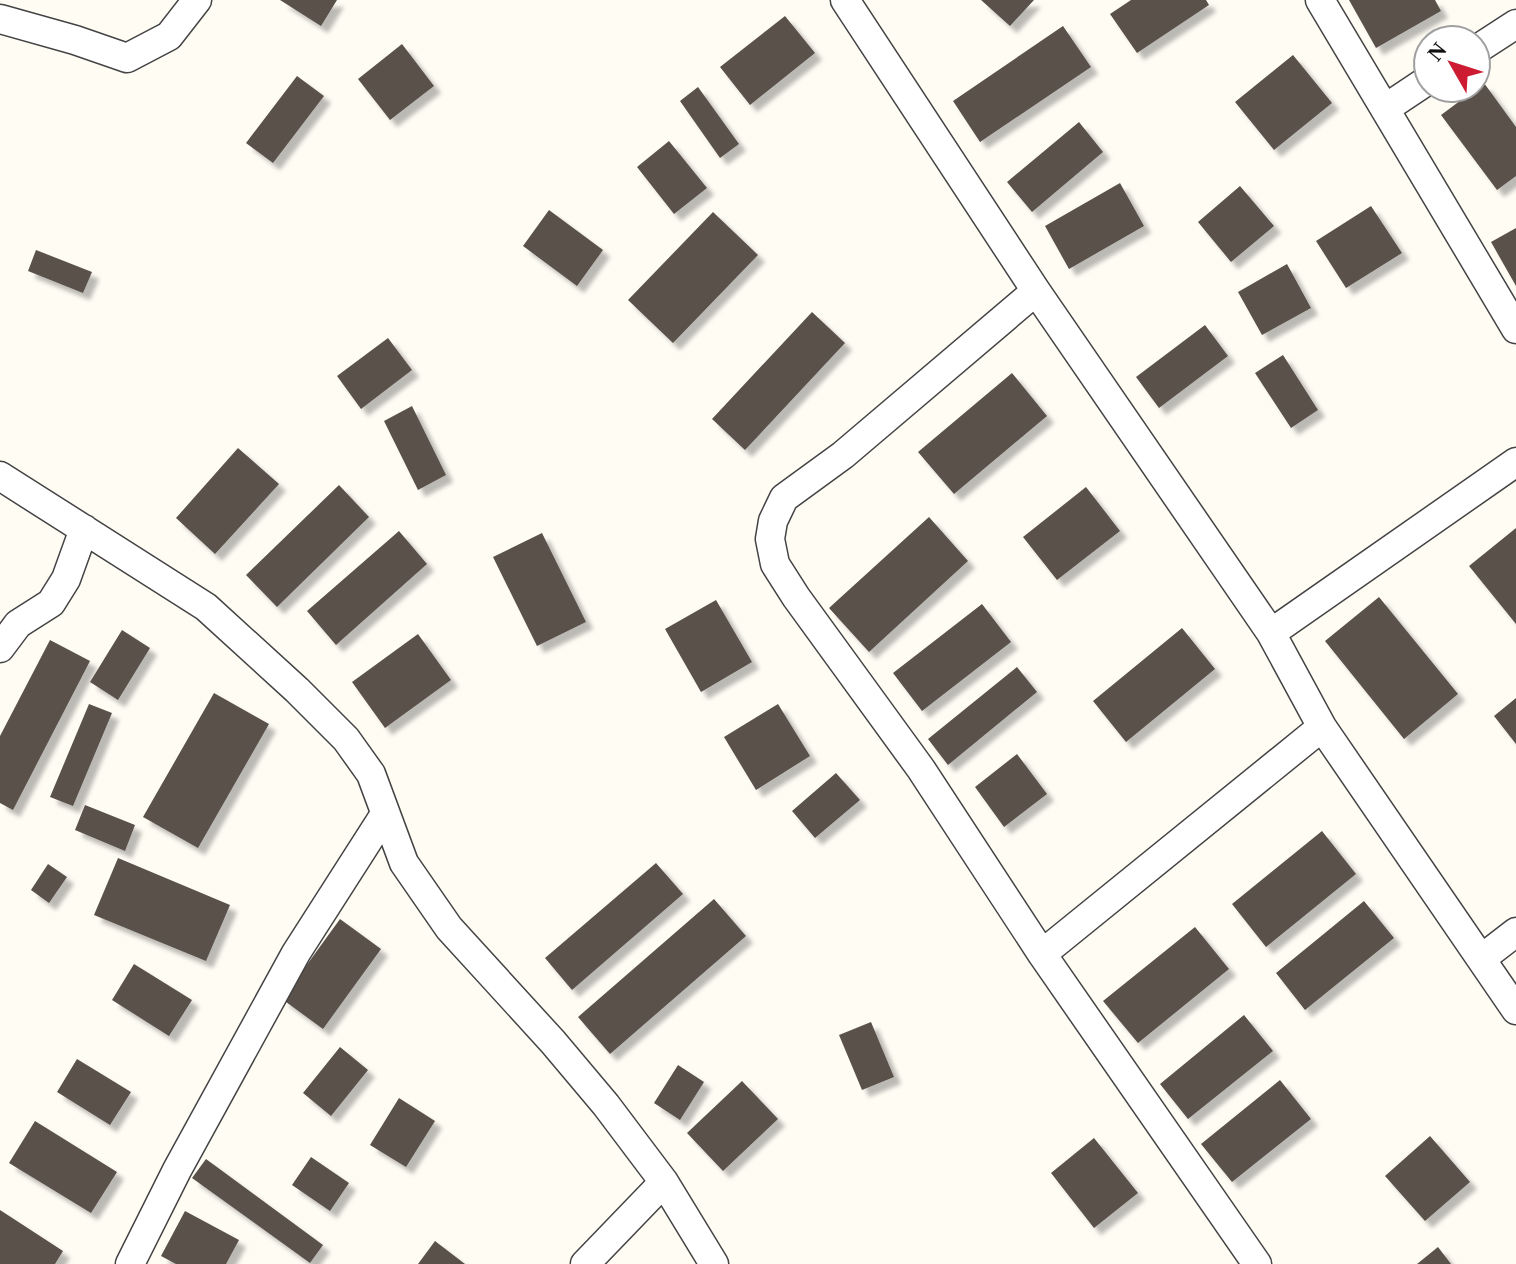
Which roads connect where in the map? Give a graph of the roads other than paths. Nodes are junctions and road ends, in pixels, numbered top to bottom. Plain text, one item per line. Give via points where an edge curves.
1 (197, 0) edge
2 (845, 0) edge
3 (1320, 0) edge
4 (0, 19) edge
5 (1516, 24) edge
6 (1492, 40) edge
7 (1412, 91) edge
8 (1386, 108) junction
9 (1036, 291) junction
10 (1516, 329) edge
11 (1516, 462) edge
12 (0, 476) edge
13 (84, 529) junction
14 (1271, 633) junction
15 (0, 648) edge
16 (1322, 727) junction
17 (385, 814) junction
18 (1516, 932) edge
19 (1042, 954) junction
20 (1481, 959) junction
21 (1516, 1010) edge
22 (664, 1182) junction
23 (130, 1264) edge
24 (585, 1264) edge
25 (714, 1264) edge
26 (1257, 1264) edge

1 - 4 street via 169,36 127,58
2 - 9 street
3 - 8 street
5 - 6 street
7 - 8 street
8 - 10 street
9 - 14 street
9 - 19 street via 843,455 784,498 770,539 775,564 796,597 921,769
11 - 14 street
12 - 13 street
13 - 15 street via 51,603 18,624
13 - 17 street via 206,607 297,690 346,739 371,774
14 - 16 street
16 - 19 street
16 - 20 street
17 - 22 street via 404,863 449,928 553,1042
17 - 23 street via 296,953
18 - 20 street
19 - 26 street
20 - 21 street
22 - 24 street
22 - 25 street

